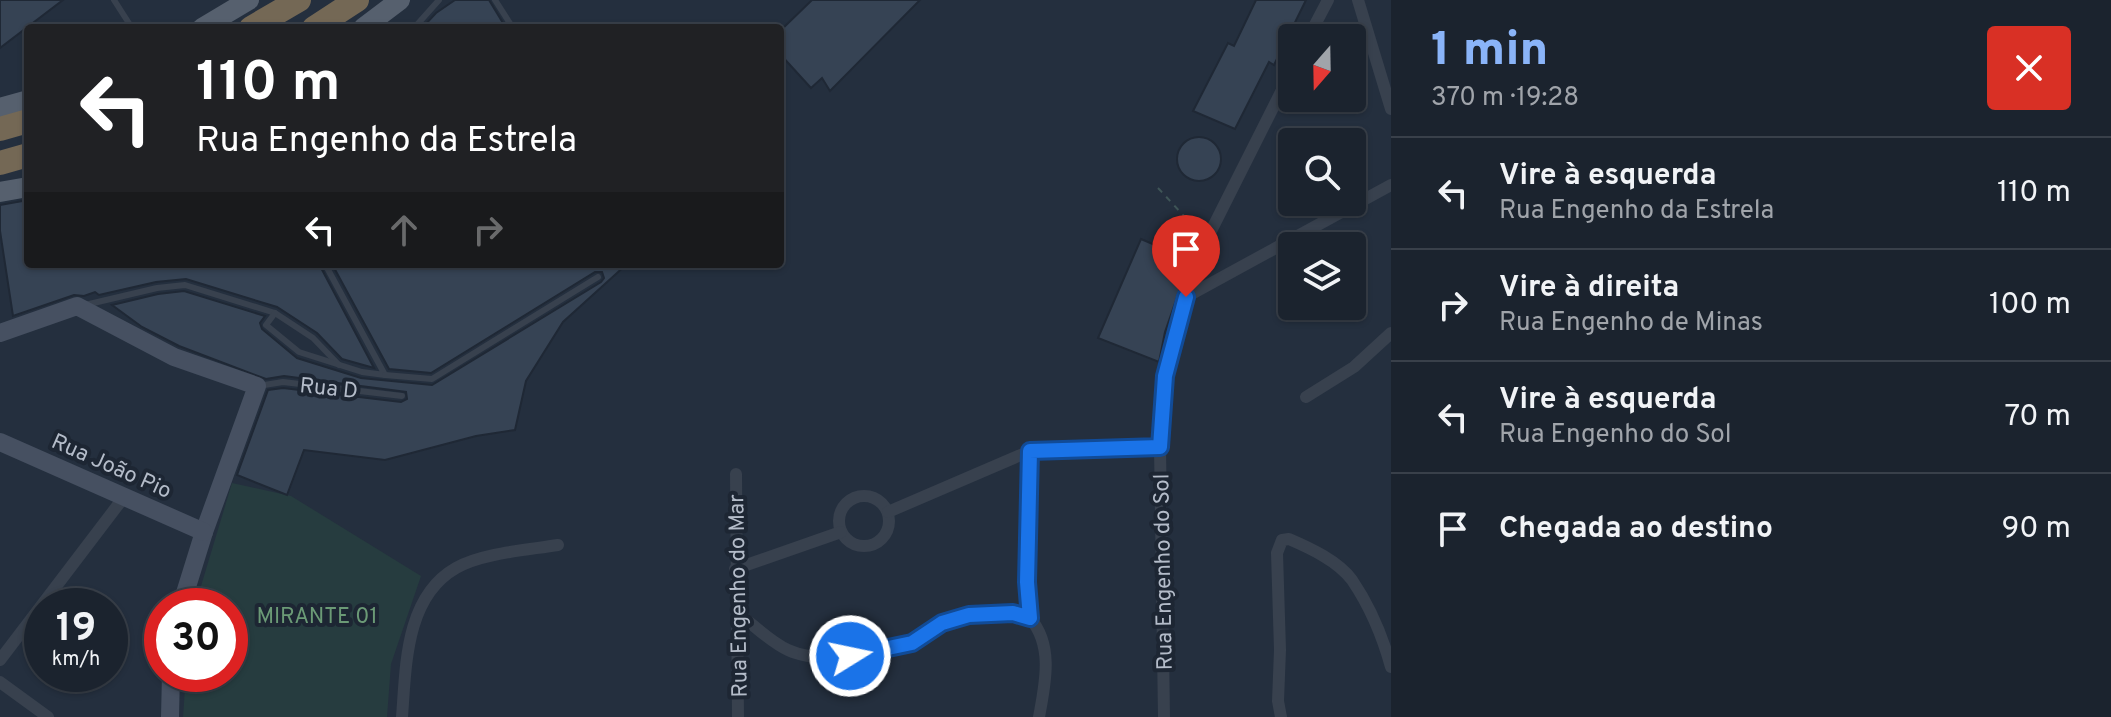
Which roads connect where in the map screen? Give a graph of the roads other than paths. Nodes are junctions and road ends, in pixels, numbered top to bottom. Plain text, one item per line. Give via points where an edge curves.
1 (114, 0) edge
2 (249, 0) edge
3 (299, 0) edge
4 (357, 0) edge
5 (400, 0) edge
6 (439, 0) edge
7 (495, 0) edge
8 (1328, 0) edge
9 (1358, 0) edge
10 (129, 24) edge
11 (209, 24) edge
12 (258, 24) edge
13 (320, 24) edge
14 (368, 24) edge
15 (418, 24) edge
16 (510, 24) edge
17 (1315, 24) edge
18 (1278, 98) edge
19 (19, 106) edge
20 (1391, 109) edge
21 (0, 129) edge
22 (24, 156) edge
23 (0, 163) edge
24 (1391, 185) edge
25 (24, 188) edge
26 (0, 192) edge
27 (327, 268) edge
28 (598, 277) dead end
29 (1186, 297) junction
30 (77, 306) junction
31 (275, 313) junction
32 (0, 333) edge
33 (1391, 333) edge
34 (313, 338) junction
35 (299, 352) junction
36 (339, 365) junction
37 (385, 375) junction
38 (257, 386) junction
39 (402, 396) dead end
40 (1306, 397) dead end
41 (0, 442) edge
42 (1160, 447) junction
43 (1030, 451) junction
44 (736, 474) dead end
45 (124, 497) junction
46 (888, 512) junction
47 (204, 532) junction
48 (841, 532) junction
49 (558, 545) dead end
50 (735, 569) junction
51 (187, 588) edge
52 (739, 614) junction
53 (1030, 618) junction
54 (0, 660) edge
55 (1391, 667) edge
56 (0, 682) edge
57 (171, 692) edge
58 (48, 717) edge
59 (170, 717) edge
60 (402, 717) edge
61 (738, 717) edge
62 (1039, 717) edge
63 (1164, 717) edge
64 (1281, 717) edge

1 - 10 lane
2 - 11 main road
3 - 12 highway
4 - 13 highway
5 - 14 main road
6 - 15 lane
7 - 16 lane
8 - 17 street
9 - 20 street
18 - 29 street, Rua Engenho do Sol via 1207,239
19 - 21 highway
22 - 23 highway
24 - 29 street
25 - 26 main road
27 - 37 lane
28 - 37 lane via 432,379
29 - 42 street, Rua Engenho do Sol via 1165,376
30 - 31 lane via 185,285
30 - 32 street
30 - 38 street via 174,357
31 - 34 lane
31 - 35 lane via 266,325
33 - 40 street via 1354,367
34 - 35 lane
34 - 36 lane
35 - 36 lane
36 - 37 lane
38 - 39 lane, Rua D via 283,382
38 - 47 street
41 - 45 street, Rua João Pio
42 - 43 street
42 - 63 street, Rua Engenho do Sol
43 - 46 street
43 - 53 street
44 - 50 street, Rua Engenho do Mar
45 - 47 street, Rua João Pio
45 - 54 street
46 - 48 street via 885,535 871,546 854,544
46 - 48 street via 876,498 848,500 839,515
47 - 51 street
48 - 50 street
49 - 60 street via 457,567 432,587 415,617
50 - 52 street, Rua Engenho do Mar
52 - 53 street via 786,649 825,658 912,643 942,623 969,615 1013,613
52 - 61 street, Rua Engenho do Mar
53 - 62 street via 1043,640 1046,669
55 - 64 street via 1351,580 1329,560 1282,540 1277,553
56 - 58 street
57 - 59 street

